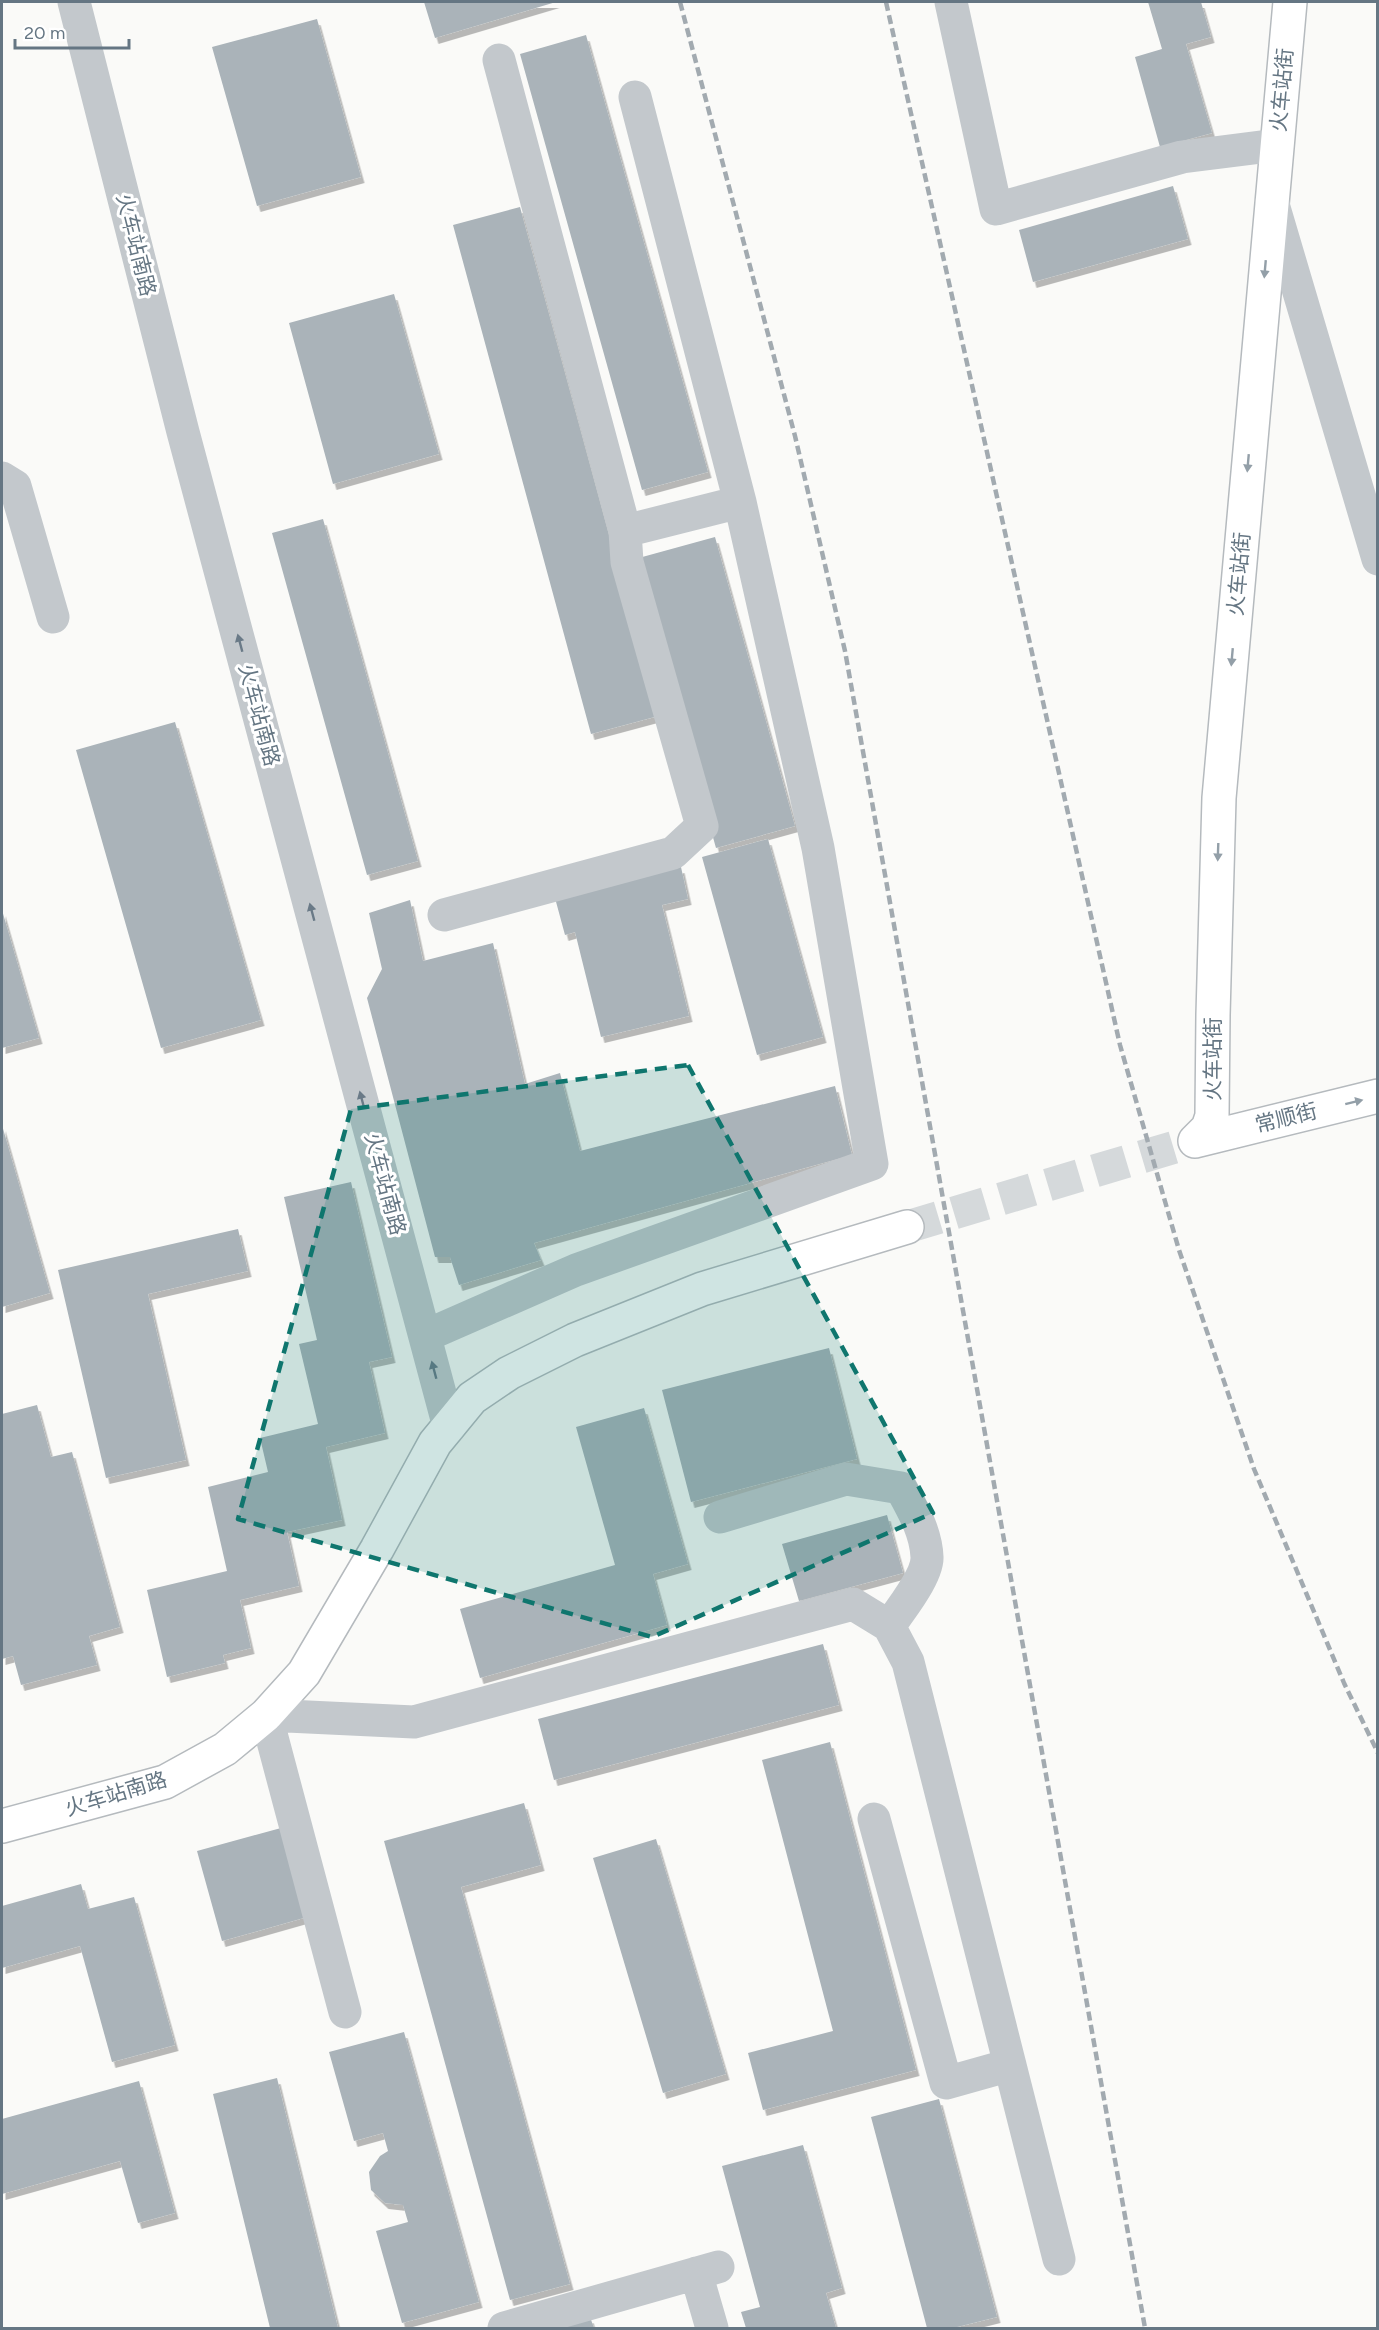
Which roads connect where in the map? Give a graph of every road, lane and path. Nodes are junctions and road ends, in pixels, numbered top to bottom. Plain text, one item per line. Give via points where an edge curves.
1 (74, 2) edge
2 (951, 2) edge
3 (1290, 2) edge
4 (499, 60) dead end
5 (635, 98) dead end
6 (1277, 145) junction
7 (1272, 199) junction
8 (2, 478) edge
9 (740, 502) junction
10 (625, 531) junction
11 (1377, 559) edge
12 (53, 617) dead end
13 (444, 915) dead end
14 (1377, 1096) edge
15 (1195, 1141) joint
16 (907, 1227) tunnel mouth
17 (425, 1336) junction
18 (449, 1426) junction
19 (720, 1517) dead end
20 (889, 1626) junction
21 (266, 1716) junction
22 (874, 1819) dead end
23 (2, 1827) edge
24 (345, 2012) dead end
25 (1010, 2065) junction
26 (1059, 2259) dead end
27 (504, 2328) edge
28 (712, 2328) edge

17 -> 1 street, 火车站南路 via 186,444
2 - 6 street via 996,209 1182,157
3 - 6 main road, 火车站街
4 - 10 street
5 - 9 street
6 - 7 main road, 火车站街
7 - 11 street
7 -> 15 main road, 火车站街 via 1219,798 1212,1116 1208,1128
8 - 12 street via 15,486
9 - 10 street
9 - 17 street via 818,848 872,1164 576,1270
10 - 13 street via 627,562 702,826 673,853
15 -> 14 main road, 常顺街
16 - 18 main road, 火车站南路 via 702,1289 575,1340 509,1373 472,1398
18 -> 17 street, 火车站南路
18 - 21 main road, 火车站南路 via 435,1443 304,1673
19 - 20 street via 846,1479 901,1488 918,1519 927,1559 914,1592
20 - 21 street via 853,1604 414,1722
20 - 25 street via 908,1662
21 - 23 main road, 火车站南路 via 225,1749 165,1782
21 - 24 street
22 - 25 street via 946,2083
25 - 26 street
27 - 28 street via 707,2270

